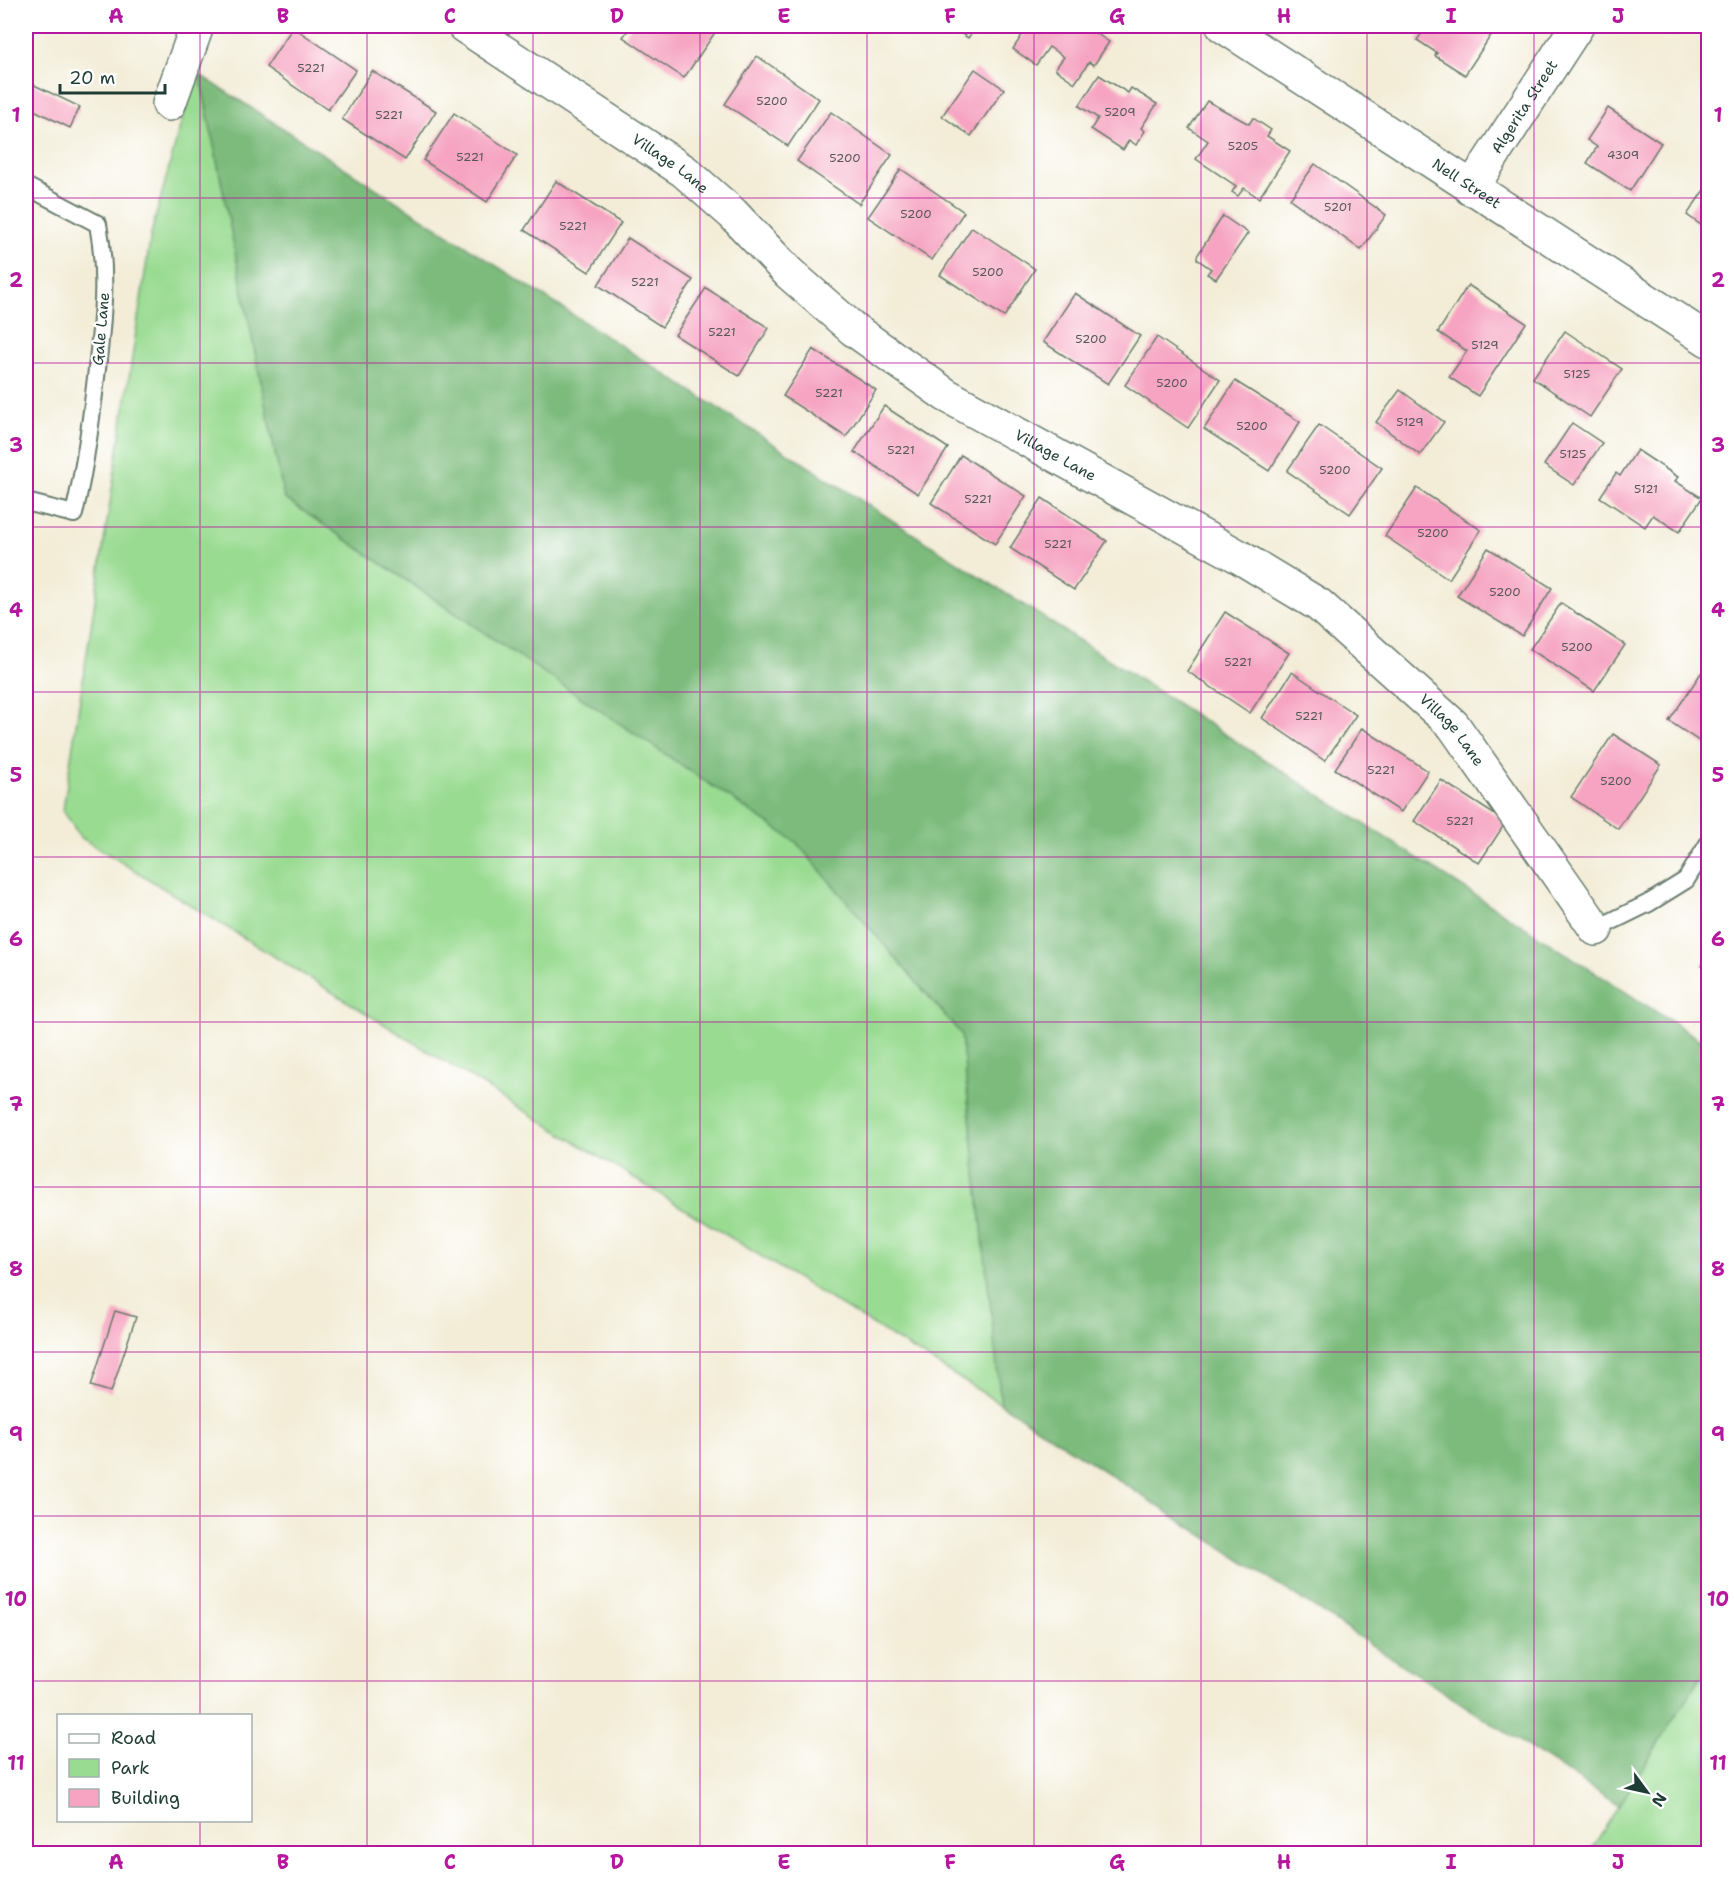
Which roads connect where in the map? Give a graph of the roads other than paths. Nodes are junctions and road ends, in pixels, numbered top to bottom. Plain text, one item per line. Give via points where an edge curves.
1 (197, 26) edge
2 (464, 26) edge
3 (1223, 26) edge
4 (1577, 26) edge
5 (169, 104) dead end
6 (26, 186) edge
7 (1471, 189) junction
8 (1708, 340) edge
9 (26, 502) edge
10 (1708, 844) edge
11 (1596, 929) joint

1 - 5 street
2 - 11 street, Village Lane via 684,171 845,322 946,395 1238,555 1319,605 1453,725
3 - 7 street, Nell Street
4 - 7 street, Algerita Street
6 - 9 lane, Gale Lane via 98,224 105,290 89,448 74,514
7 - 8 street, Nell Street
10 - 11 lane via 1686,880

